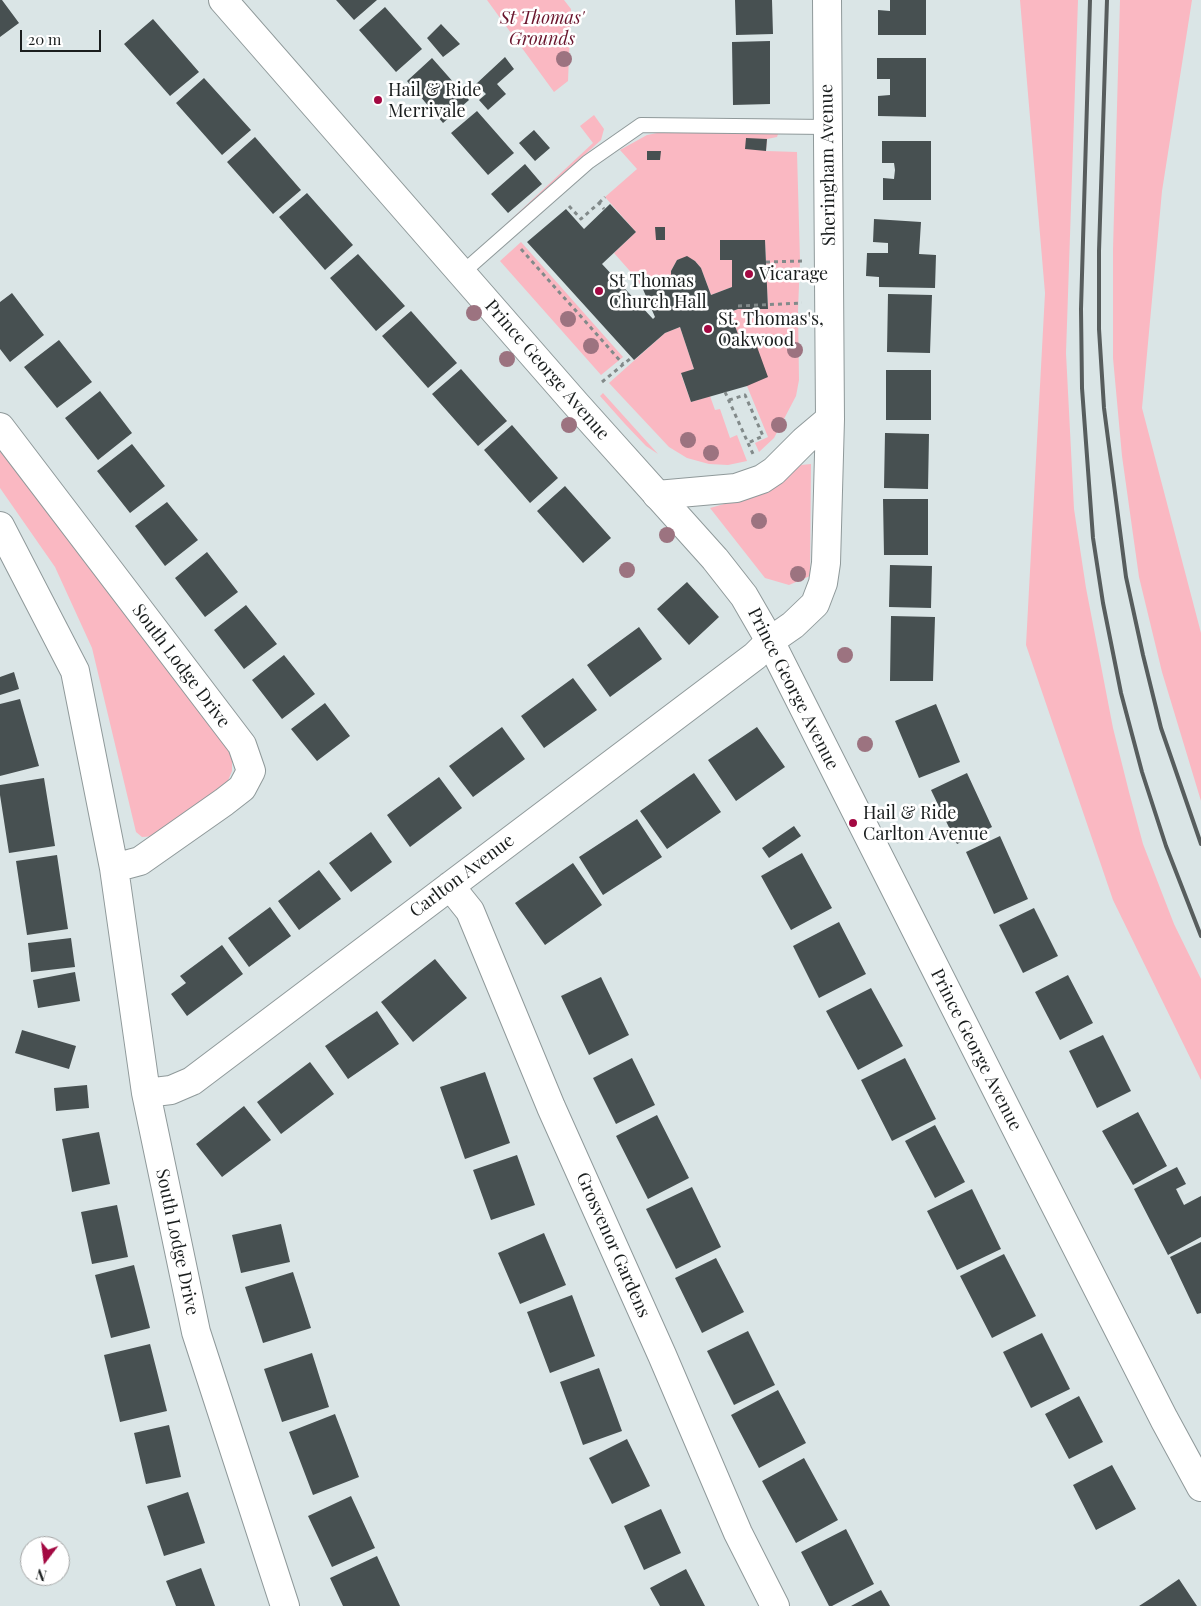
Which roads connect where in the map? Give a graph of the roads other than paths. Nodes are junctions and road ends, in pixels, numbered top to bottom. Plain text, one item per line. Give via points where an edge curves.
1 (223, 0) edge
2 (827, 0) edge
3 (827, 127) junction
4 (462, 273) junction
5 (830, 419) junction
6 (0, 428) edge
7 (657, 495) junction
8 (0, 526) edge
9 (770, 641) junction
10 (114, 868) junction
11 (450, 886) junction
12 (146, 1093) junction
13 (1201, 1487) edge
14 (285, 1606) edge
15 (775, 1606) edge

1 - 4 street, Prince George Avenue
2 - 3 street, Sheringham Avenue
3 - 4 lane via 641,125 588,162
3 - 5 street, Sheringham Avenue
4 - 7 street, Prince George Avenue
5 - 7 street via 762,479 736,488
5 - 9 street, Sheringham Avenue via 823,583 815,604
6 - 10 street, South Lodge Drive via 242,745 251,771 242,788 201,818 140,861
7 - 9 street, Prince George Avenue via 732,579
8 - 10 street, South Lodge Drive via 75,671
9 - 11 street, Carlton Avenue
9 - 13 street, Prince George Avenue
10 - 12 street, South Lodge Drive
11 - 12 street, Carlton Avenue via 192,1081 171,1090
11 - 15 street, Grosvenor Gardens via 470,911 551,1107 738,1533
12 - 14 street, South Lodge Drive via 196,1332

